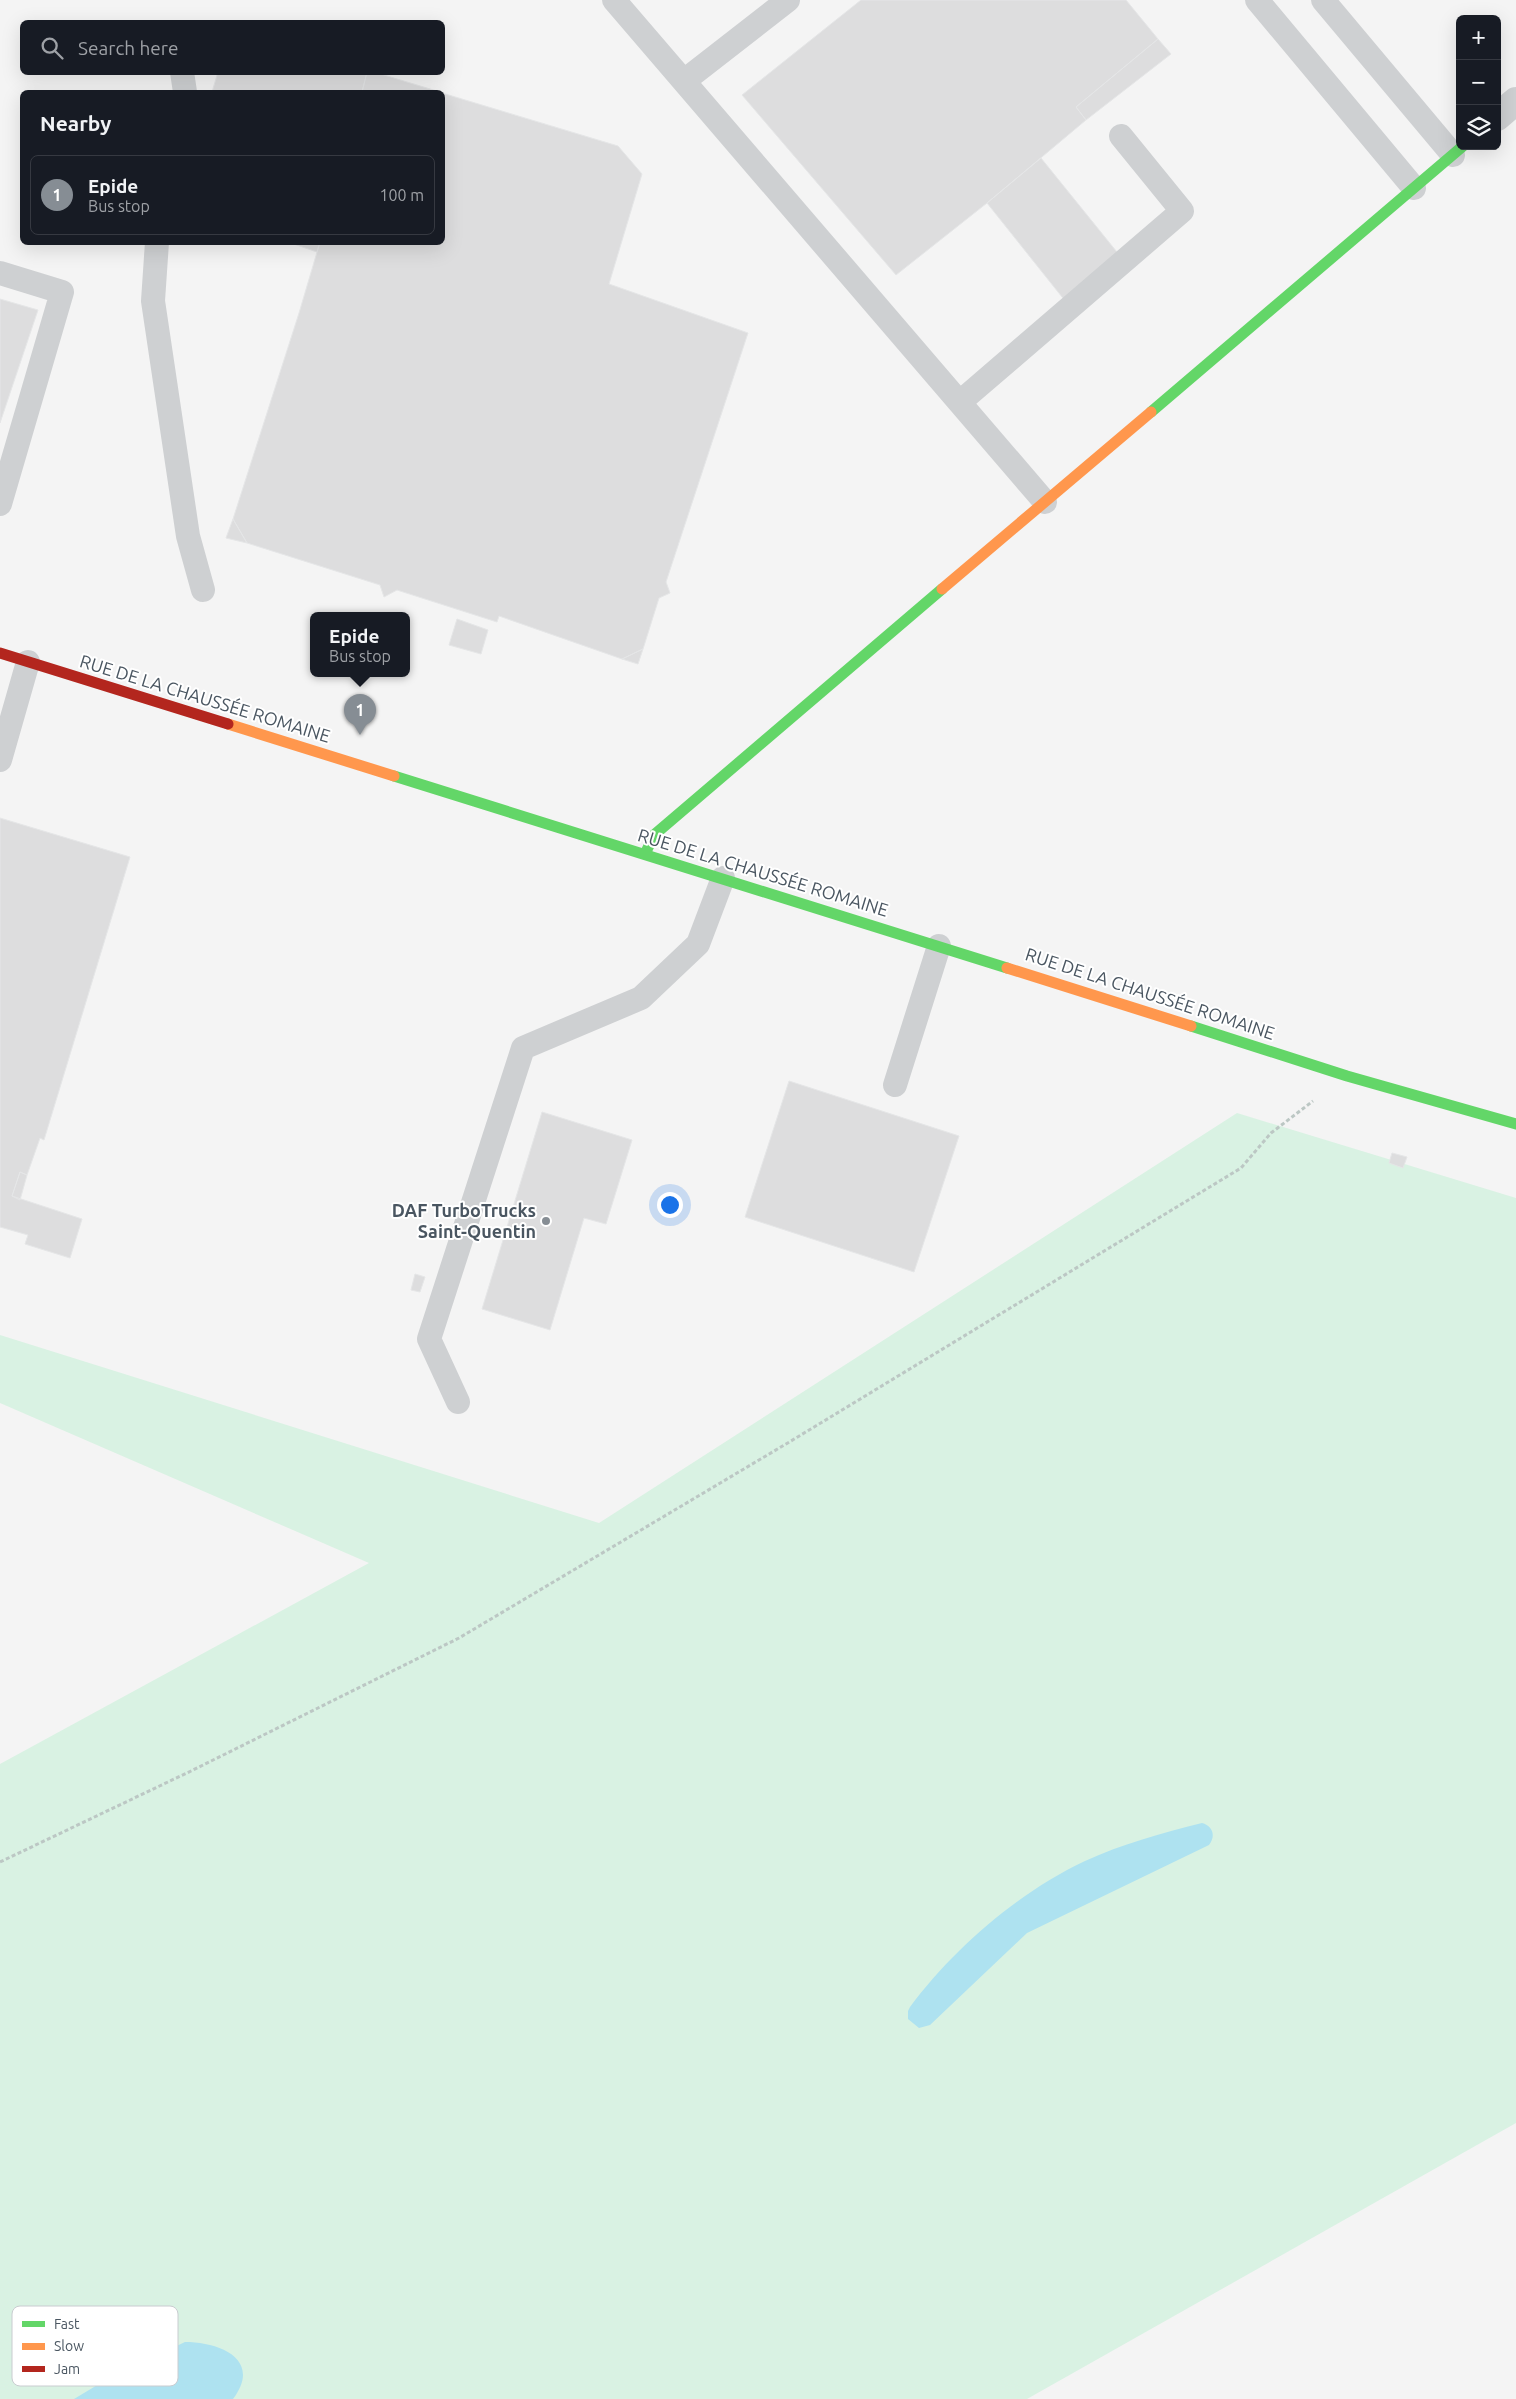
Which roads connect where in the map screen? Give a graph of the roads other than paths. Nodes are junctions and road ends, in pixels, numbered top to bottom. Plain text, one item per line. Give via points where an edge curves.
1 (614, 0) edge
2 (788, 0) edge
3 (1257, 0) edge
4 (1323, 0) edge
5 (182, 75) edge
6 (684, 81) junction
7 (185, 90) edge
8 (1516, 101) edge
9 (1501, 114) edge
10 (1120, 136) dead end
11 (1458, 151) edge
12 (1414, 188) junction
13 (157, 245) edge
14 (0, 273) edge
15 (960, 402) junction
16 (1045, 502) junction
17 (0, 504) edge
18 (203, 590) dead end
19 (0, 654) edge
20 (28, 662) junction
21 (0, 760) edge
22 (645, 854) junction
23 (723, 878) junction
24 (939, 946) junction
25 (895, 1085) dead end
26 (1516, 1124) edge
27 (458, 1402) dead end

1 - 6 lane
2 - 6 lane
3 - 12 lane
4 - 11 lane
5 - 7 lane
6 - 15 lane
8 - 9 street
10 - 15 lane via 1182,211
11 - 12 street
12 - 16 street
13 - 18 lane via 153,300 188,536
14 - 17 lane via 62,292
15 - 16 lane
16 - 22 street via 654,835
19 - 20 street, RUE DE LA CHAUSSÉE ROMAINE
20 - 21 lane
20 - 22 street, RUE DE LA CHAUSSÉE ROMAINE
22 - 23 street, RUE DE LA CHAUSSÉE ROMAINE
23 - 24 street, RUE DE LA CHAUSSÉE ROMAINE
23 - 27 lane via 698,944 641,998 523,1048 429,1339
24 - 25 lane
24 - 26 street, RUE DE LA CHAUSSÉE ROMAINE via 1347,1076

